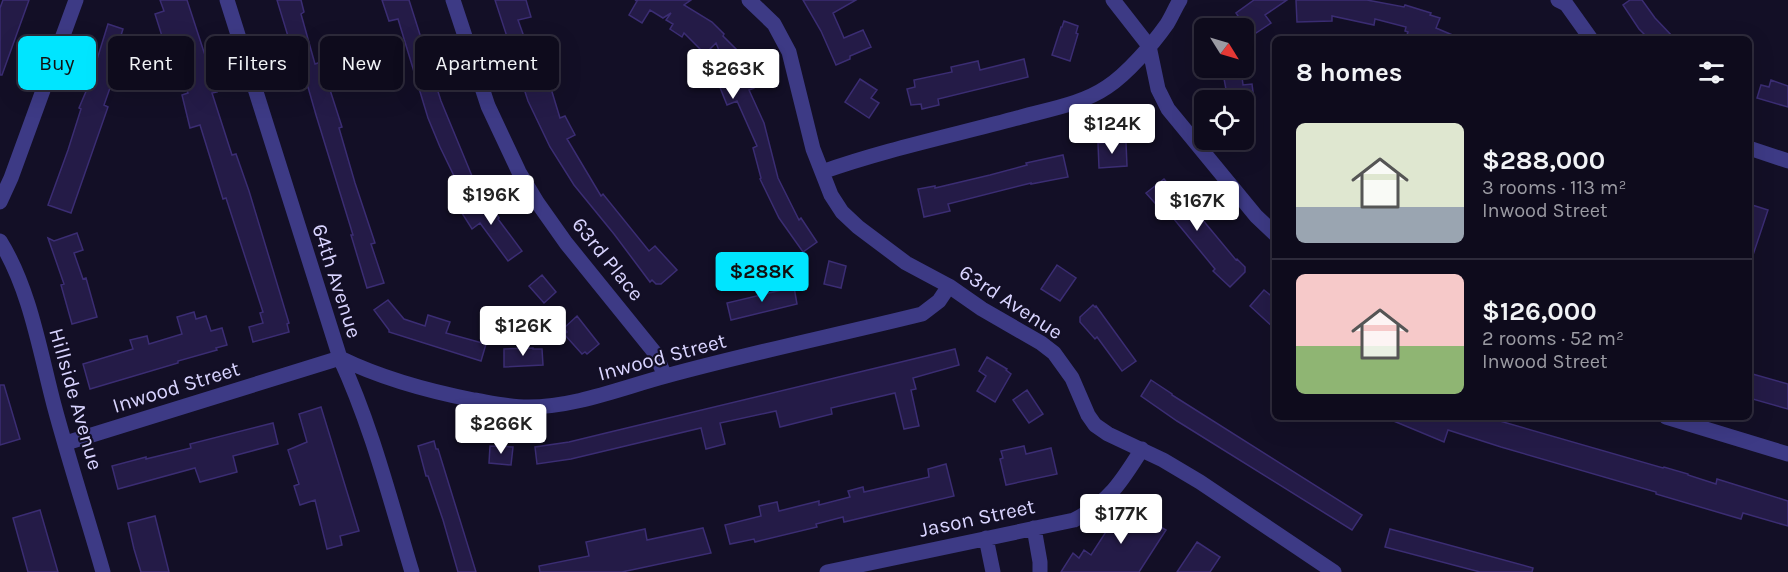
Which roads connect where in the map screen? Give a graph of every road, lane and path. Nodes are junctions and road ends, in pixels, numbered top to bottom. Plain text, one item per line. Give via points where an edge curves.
1 (76, 0) edge
2 (227, 0) edge
3 (453, 0) edge
4 (749, 0) edge
5 (1113, 0) edge
6 (1180, 0) edge
7 (1563, 1) edge
8 (1589, 36) edge
9 (1149, 46) junction
10 (1752, 149) edge
11 (1788, 161) edge
12 (822, 172) junction
13 (0, 202) edge
14 (1272, 231) edge
15 (0, 241) edge
16 (949, 286) junction
17 (340, 358) junction
18 (665, 376) junction
19 (1676, 420) edge
20 (66, 443) junction
21 (1142, 449) junction
22 (1788, 454) edge
23 (1034, 528) junction
24 (986, 538) junction
25 (103, 572) edge
26 (412, 572) edge
27 (827, 572) edge
28 (993, 572) edge
29 (1040, 572) edge
30 (1333, 572) edge

1 - 13 street
2 - 17 street, 64th Avenue
3 - 18 street, 63rd Place via 488,106 519,172 566,243 655,353
4 - 12 street, 63rd Avenue via 774,24 789,52
5 - 9 street
6 - 9 street
7 - 8 street
9 - 12 street via 1129,69 1089,98
9 - 14 street via 1158,89 1168,109
10 - 11 street
12 - 16 street, 63rd Avenue via 842,212 858,227 906,263
15 - 20 street, Hillside Avenue via 20,283
16 - 18 street, Inwood Street via 939,301 922,314
16 - 21 street, 63rd Avenue via 1054,353 1072,378 1095,424
17 - 18 street, Inwood Street via 396,382 500,405 527,407 612,393
17 - 20 street, Inwood Street
17 - 26 street, 64th Avenue via 367,423
19 - 22 street
20 - 25 street, Hillside Avenue
21 - 23 street, Jason Street via 1122,480 1092,511 1074,520
21 - 30 street, 63rd Avenue via 1200,482
23 - 24 street, Jason Street
23 - 29 street
24 - 27 street, Jason Street
24 - 28 street

